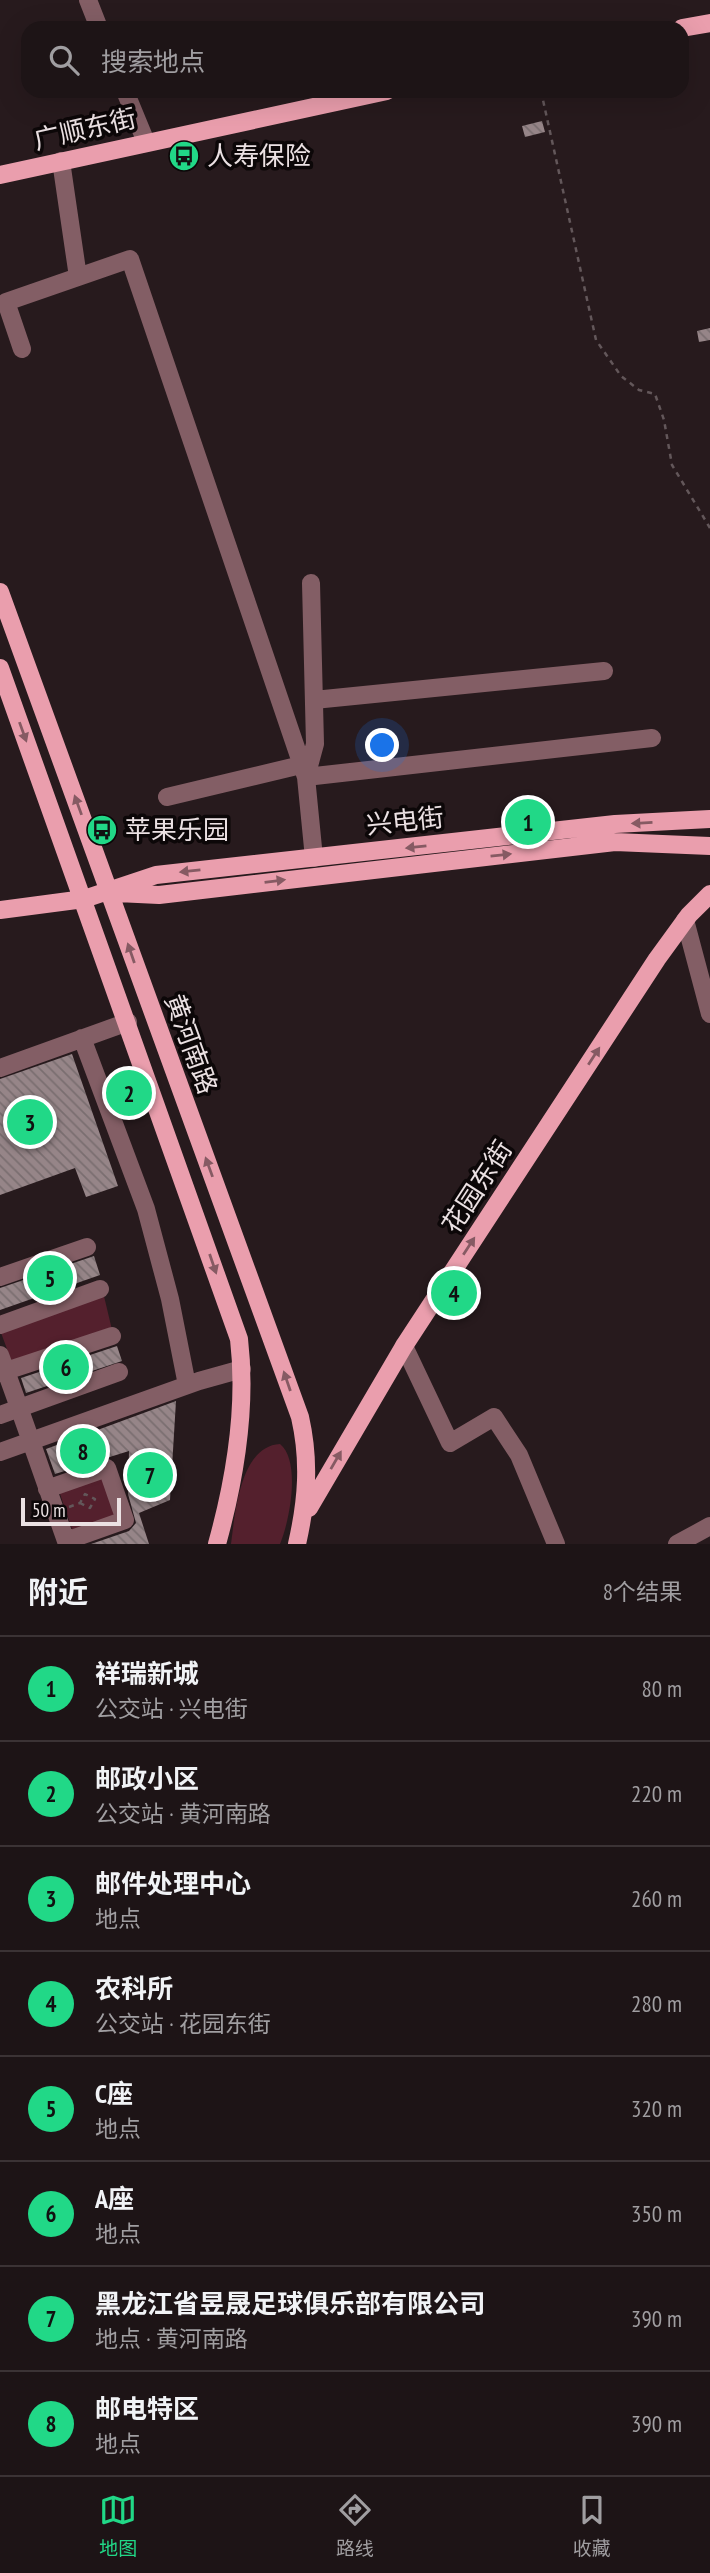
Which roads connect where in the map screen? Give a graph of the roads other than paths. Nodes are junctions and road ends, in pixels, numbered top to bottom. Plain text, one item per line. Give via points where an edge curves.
1 (88, 0) edge
2 (96, 21) edge
3 (710, 23) edge
4 (689, 28) edge
5 (128, 98) edge
6 (354, 98) edge
7 (146, 142) junction
8 (61, 161) junction
9 (0, 175) edge
10 (78, 277) junction
11 (22, 349) dead end
12 (311, 583) dead end
13 (0, 592) edge
14 (0, 668) edge
15 (604, 671) dead end
16 (314, 700) junction
17 (652, 738) dead end
18 (303, 771) junction
19 (167, 797) dead end
20 (710, 819) edge
21 (710, 846) edge
22 (315, 867) junction
23 (110, 892) junction
24 (710, 894) edge
25 (84, 899) junction
26 (0, 910) edge
27 (685, 920) junction
28 (152, 1014) junction
29 (710, 1014) edge
30 (128, 1022) junction
31 (82, 1038) junction
32 (0, 1068) edge
33 (87, 1247) dead end
34 (0, 1277) edge
35 (100, 1289) dead end
36 (0, 1325) edge
37 (112, 1336) dead end
38 (404, 1346) junction
39 (2, 1366) edge
40 (242, 1369) junction
41 (118, 1373) dead end
42 (187, 1385) junction
43 (19, 1408) junction
44 (0, 1415) edge
45 (31, 1441) junction
46 (0, 1452) edge
47 (47, 1489) junction
48 (303, 1519) junction
49 (710, 1526) edge
50 (217, 1544) edge
51 (295, 1544) edge
52 (556, 1544) edge
53 (677, 1544) edge

1 - 2 street
3 - 4 main road
5 - 7 street
6 - 7 main road, 广顺东街
7 - 8 main road, 广顺东街
8 - 9 main road, 广顺东街
8 - 10 street
10 - 11 street via 6,302
10 - 18 street via 130,259
12 - 16 street
23 -> 13 main road, 黄河南路
14 -> 25 main road, 黄河南路
15 - 16 street
16 - 18 street via 315,744
17 - 18 street
18 - 19 street
18 - 22 street
20 -> 22 main road, 兴电街 via 615,824
22 -> 21 main road, 兴电街 via 615,842
22 - 23 main road, 兴电街 via 156,875
23 - 25 main road, 兴电街
28 -> 23 main road, 黄河南路
24 - 27 main road, 花园东街
25 - 26 main road, 兴电街
25 - 30 main road, 黄河南路
27 - 29 street
38 -> 27 main road, 花园东街
28 - 30 main road
48 -> 28 main road, 黄河南路 via 307,1448 300,1417
30 - 31 street
30 -> 40 main road, 黄河南路 via 239,1339
31 - 32 street
31 - 42 street via 152,1230
33 - 34 street
35 - 36 street
37 - 39 street
48 -> 38 main road, 花园东街
38 - 52 street via 450,1443 494,1417 519,1455
39 - 43 street
40 - 42 street
40 - 50 main road, 黄河南路 via 237,1447
41 - 43 street
42 - 45 street
43 - 44 street
43 - 45 street
45 - 46 street
45 - 47 street
47 - 47 street via 66,1541 125,1520 107,1468
48 - 51 main road
49 - 53 street

